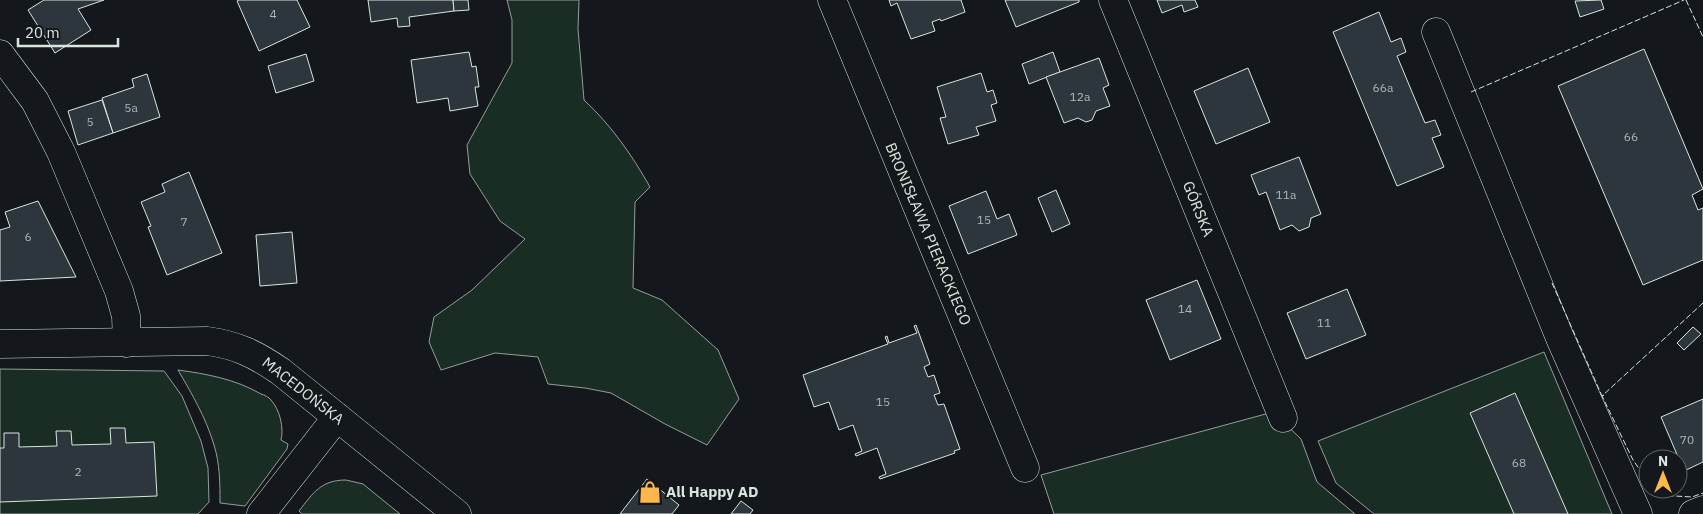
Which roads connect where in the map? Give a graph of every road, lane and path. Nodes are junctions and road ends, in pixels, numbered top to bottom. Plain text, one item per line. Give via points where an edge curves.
1 (832, 0) edge
2 (1113, 0) edge
3 (1436, 32) dead end
4 (0, 54) edge
5 (127, 343) junction
6 (0, 344) edge
7 (337, 417) junction
8 (1283, 418) dead end
9 (1025, 468) dead end
10 (1703, 510) edge
11 (261, 514) edge
12 (457, 514) edge
13 (1638, 514) edge
14 (1693, 514) edge

1 - 9 street, BRONISŁAWA PIERACKIEGO
2 - 8 street, GÓRSKA
3 - 13 street via 1560,338
4 - 5 street via 35,101 57,144 119,292 126,316
5 - 6 street, MACEDOŃSKA
5 - 7 street, MACEDOŃSKA via 207,341 243,349 280,371
7 - 11 street
7 - 12 street, MACEDOŃSKA
10 - 14 street

